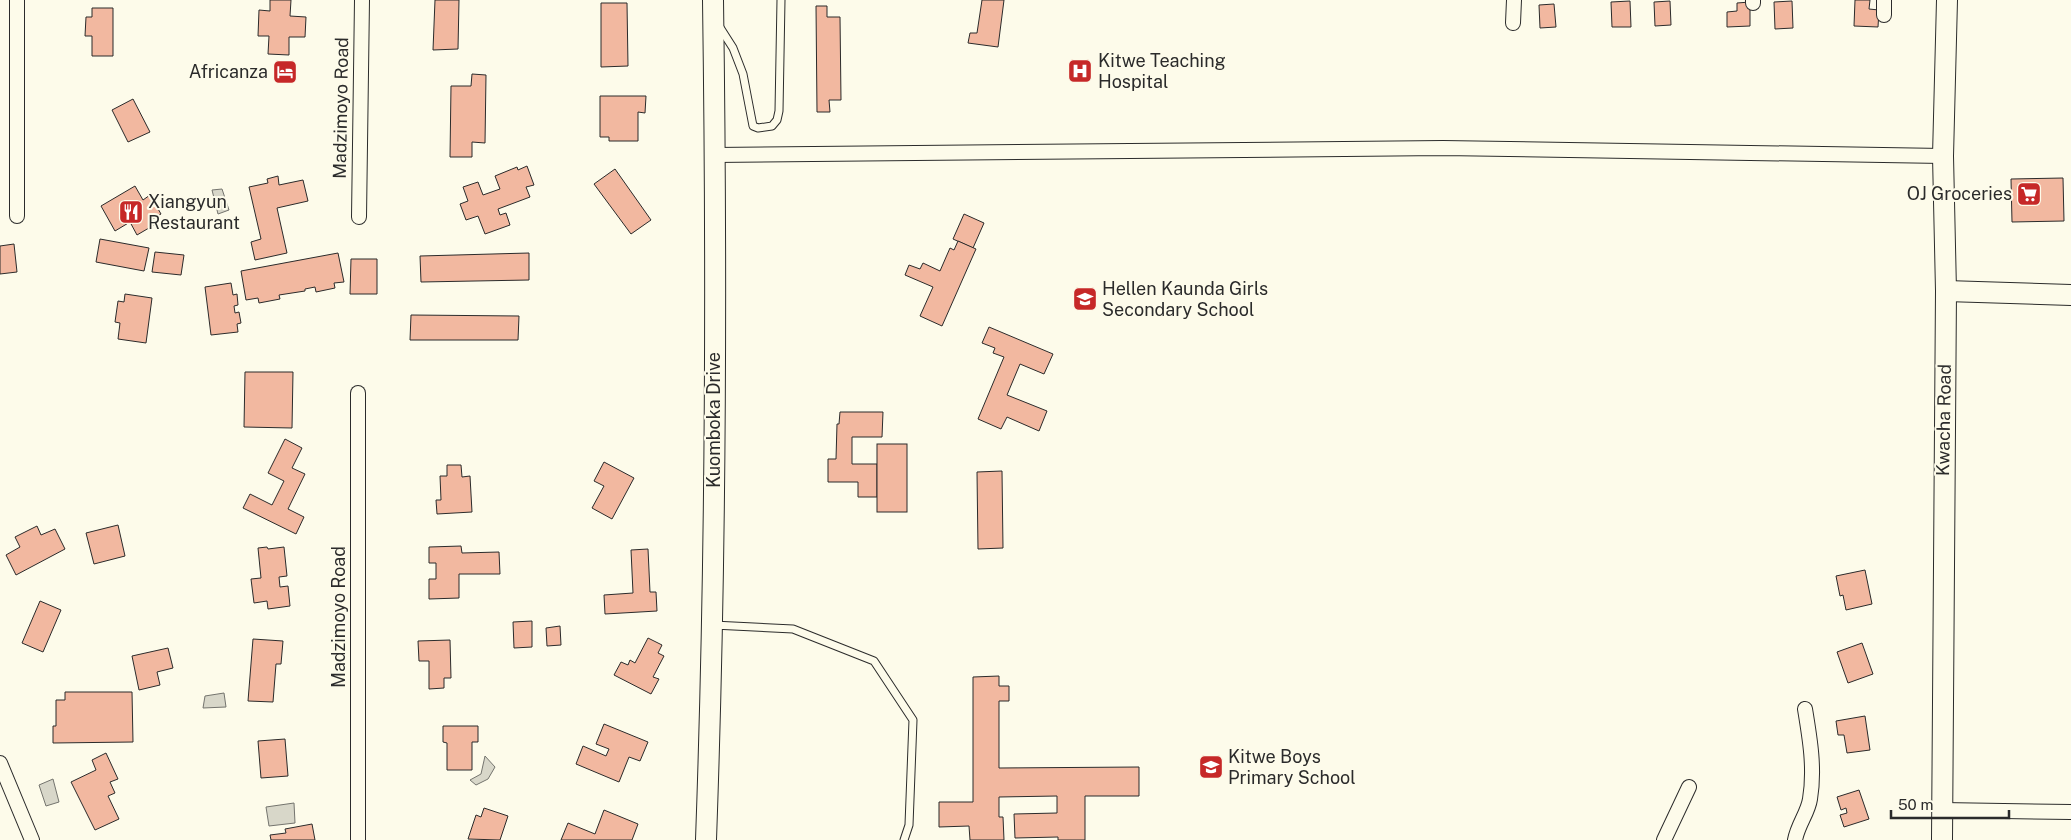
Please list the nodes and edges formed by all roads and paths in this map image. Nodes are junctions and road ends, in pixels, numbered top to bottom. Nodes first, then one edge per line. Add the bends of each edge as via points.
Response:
1 (17, 0) edge
2 (362, 0) edge
3 (781, 0) edge
4 (1514, 0) edge
5 (1884, 0) edge
6 (1947, 0) edge
7 (713, 8) edge
8 (1884, 15) dead end
9 (1513, 23) dead end
10 (715, 155) junction
11 (1943, 156) junction
12 (17, 216) dead end
13 (359, 217) dead end
14 (1946, 291) junction
15 (2071, 295) edge
16 (358, 393) dead end
17 (713, 625) junction
18 (1804, 709) dead end
19 (0, 763) edge
20 (1689, 787) dead end
21 (1942, 810) junction
22 (2071, 812) edge
23 (32, 840) edge
24 (358, 840) edge
25 (706, 840) edge
26 (904, 840) edge
27 (1664, 840) edge
28 (1795, 840) edge
29 (1942, 840) edge

1 - 12 street
2 - 13 street, Madzimoyo Road
3 - 7 lane via 780,111 772,126 758,128 753,126 743,74
4 - 9 street
5 - 8 street
6 - 11 main road, Kwacha Road
7 - 10 main road, Kuomboka Drive
10 - 11 street via 1443,148
10 - 17 main road, Kuomboka Drive
11 - 14 main road, Kwacha Road
14 - 15 main road
14 - 21 main road, Kwacha Road
16 - 24 street, Madzimoyo Road
17 - 25 main road, Kuomboka Drive
17 - 26 lane via 793,629 874,661 913,720 909,825
18 - 28 street via 1812,771 1810,802 1797,827
19 - 23 street
20 - 27 street
21 - 22 street
21 - 29 main road, Kwacha Road

